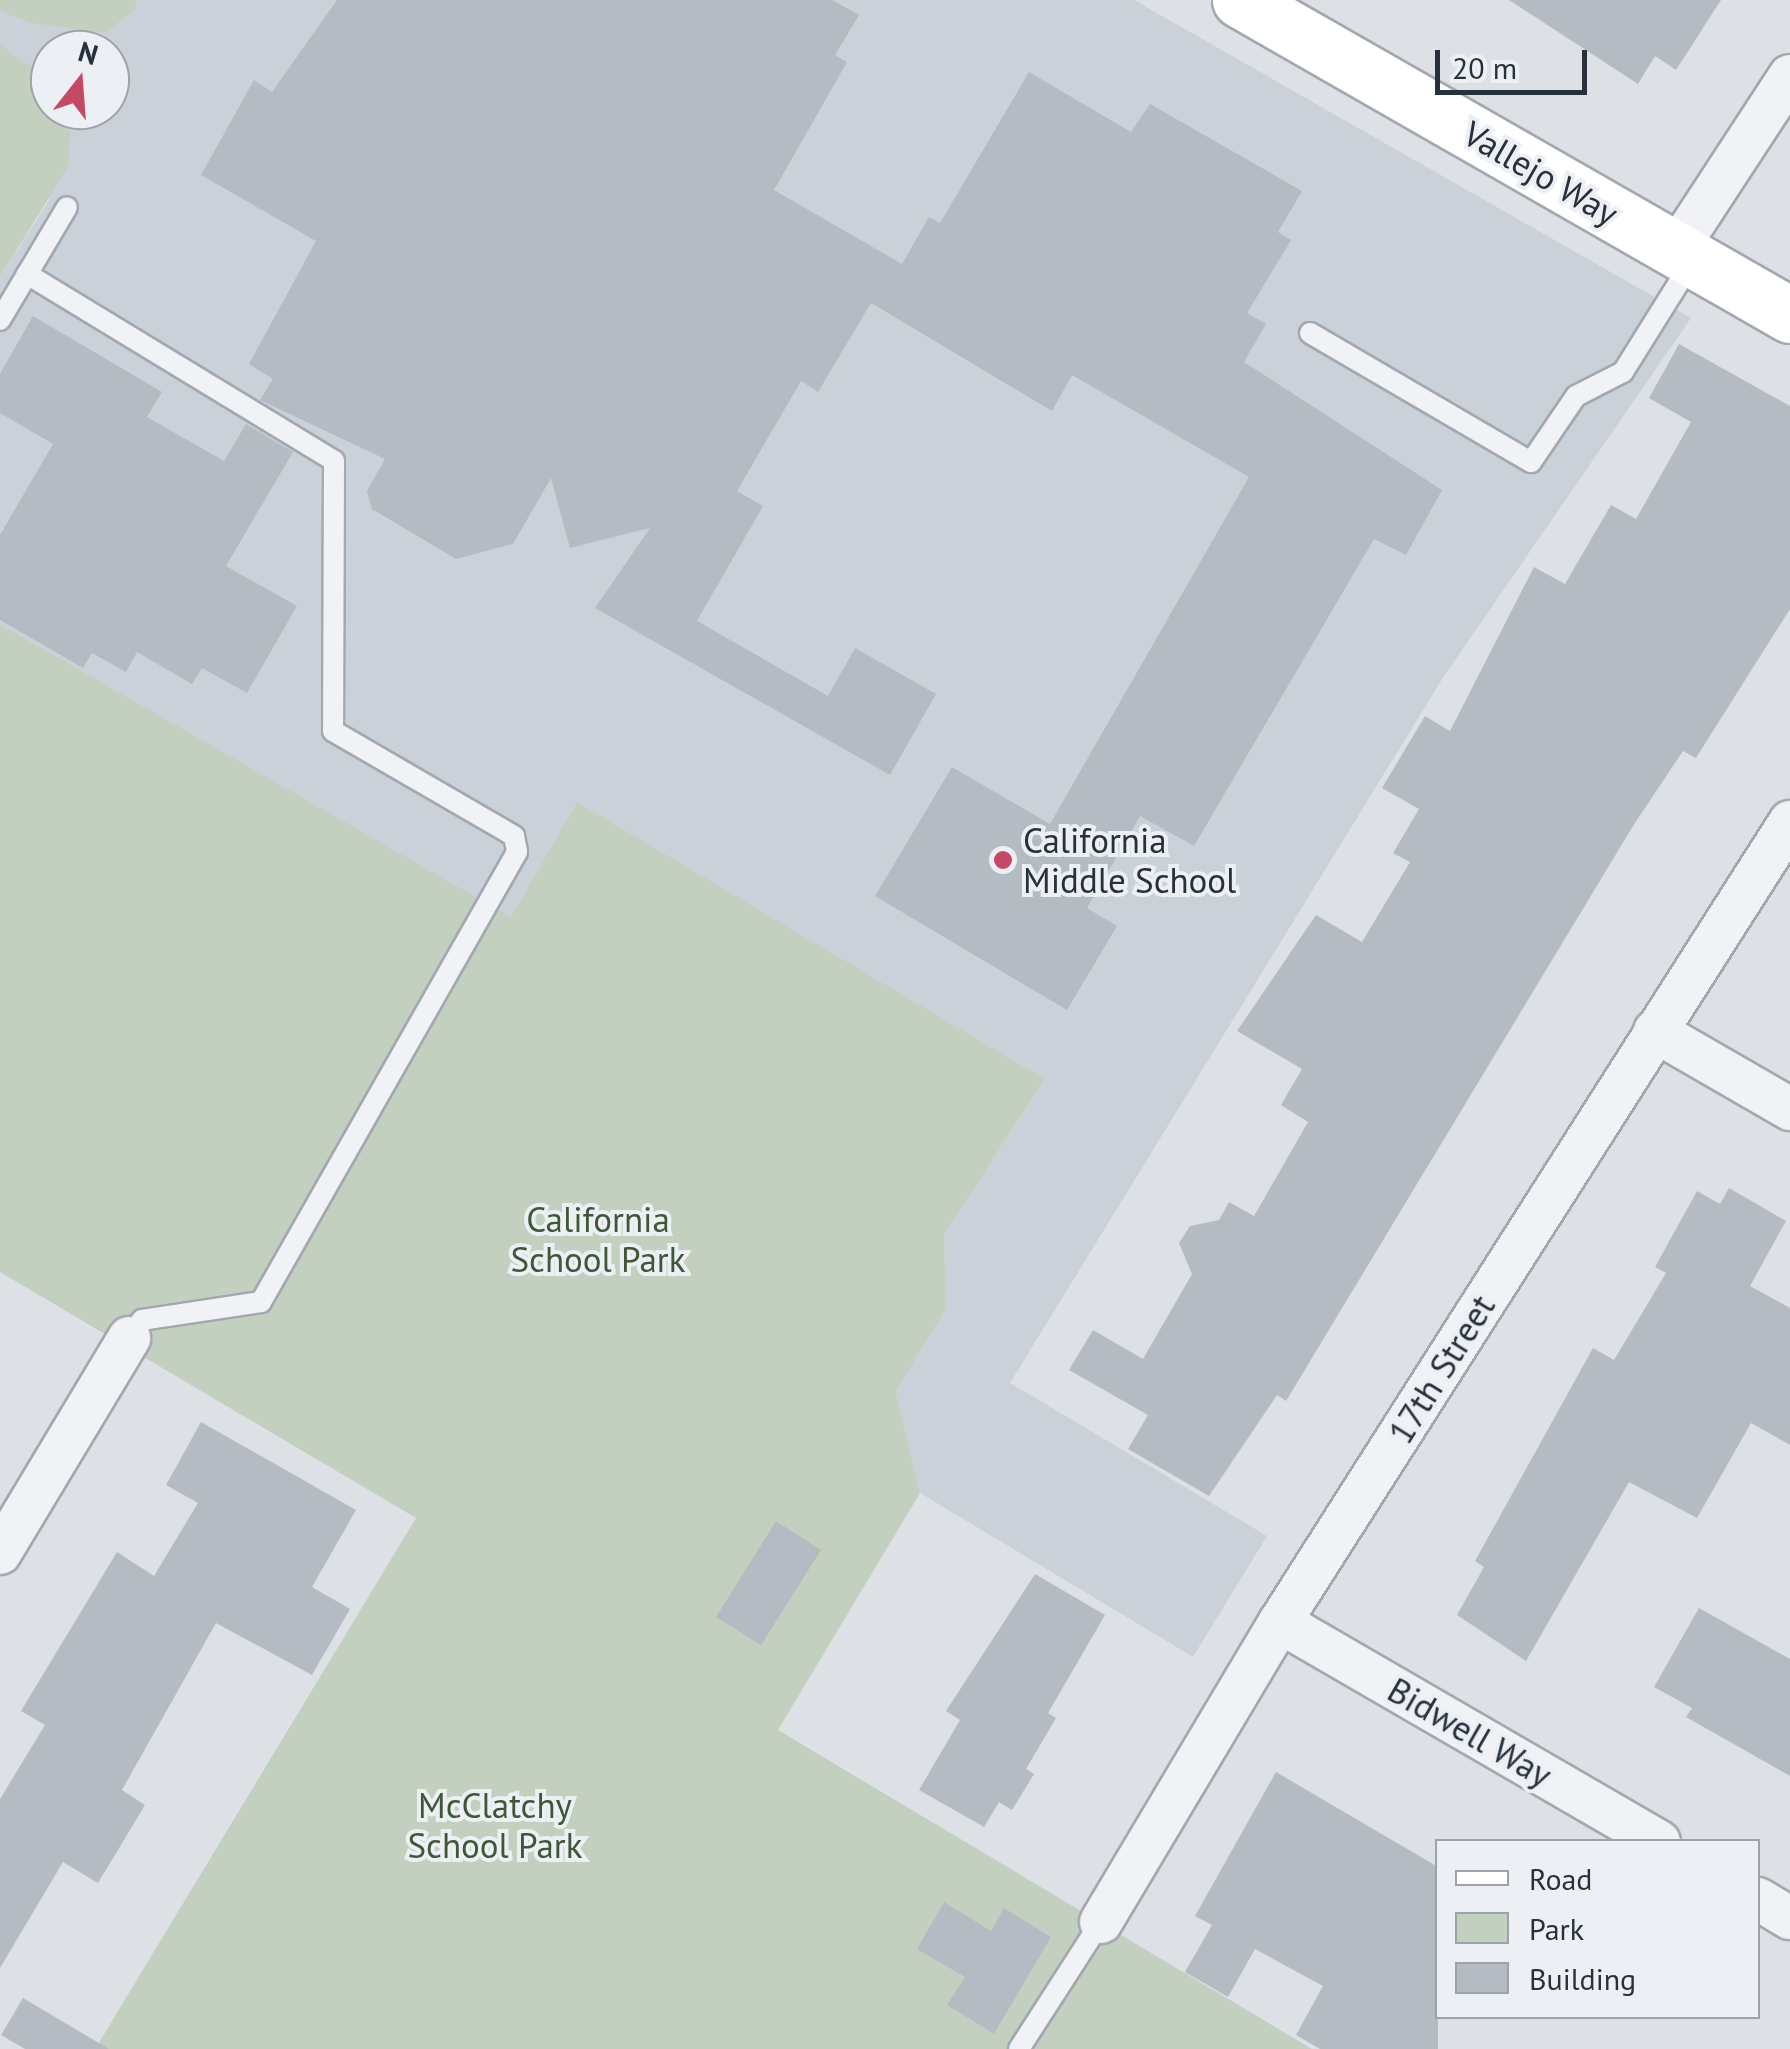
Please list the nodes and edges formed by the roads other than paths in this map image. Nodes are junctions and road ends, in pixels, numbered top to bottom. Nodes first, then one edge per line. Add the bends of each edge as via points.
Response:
1 (1240, 0) edge
2 (1790, 76) edge
3 (67, 208) dead end
4 (1684, 255) junction
5 (27, 274) junction
6 (1790, 315) edge
7 (0, 320) edge
8 (1310, 334) dead end
9 (1790, 822) edge
10 (1655, 1031) junction
11 (1790, 1109) edge
12 (129, 1338) joint
13 (0, 1553) edge
14 (1280, 1622) junction
15 (1654, 1839) edge
16 (1760, 1900) edge
17 (1790, 1918) edge
18 (1101, 1922) joint
19 (1020, 2049) edge

1 - 4 street, Vallejo Way
2 - 4 street
3 - 5 lane
4 - 6 street, Vallejo Way
4 - 8 lane via 1622,372 1576,396 1531,462
5 - 7 lane
5 - 12 lane via 334,460 333,731 514,836 517,852 260,1302 142,1320
9 - 10 street, 17th Street
10 - 11 street
10 - 14 street, 17th Street
12 - 13 street
14 - 15 street, Bidwell Way
14 - 18 street, 17th Street
16 - 17 street
18 - 19 lane

